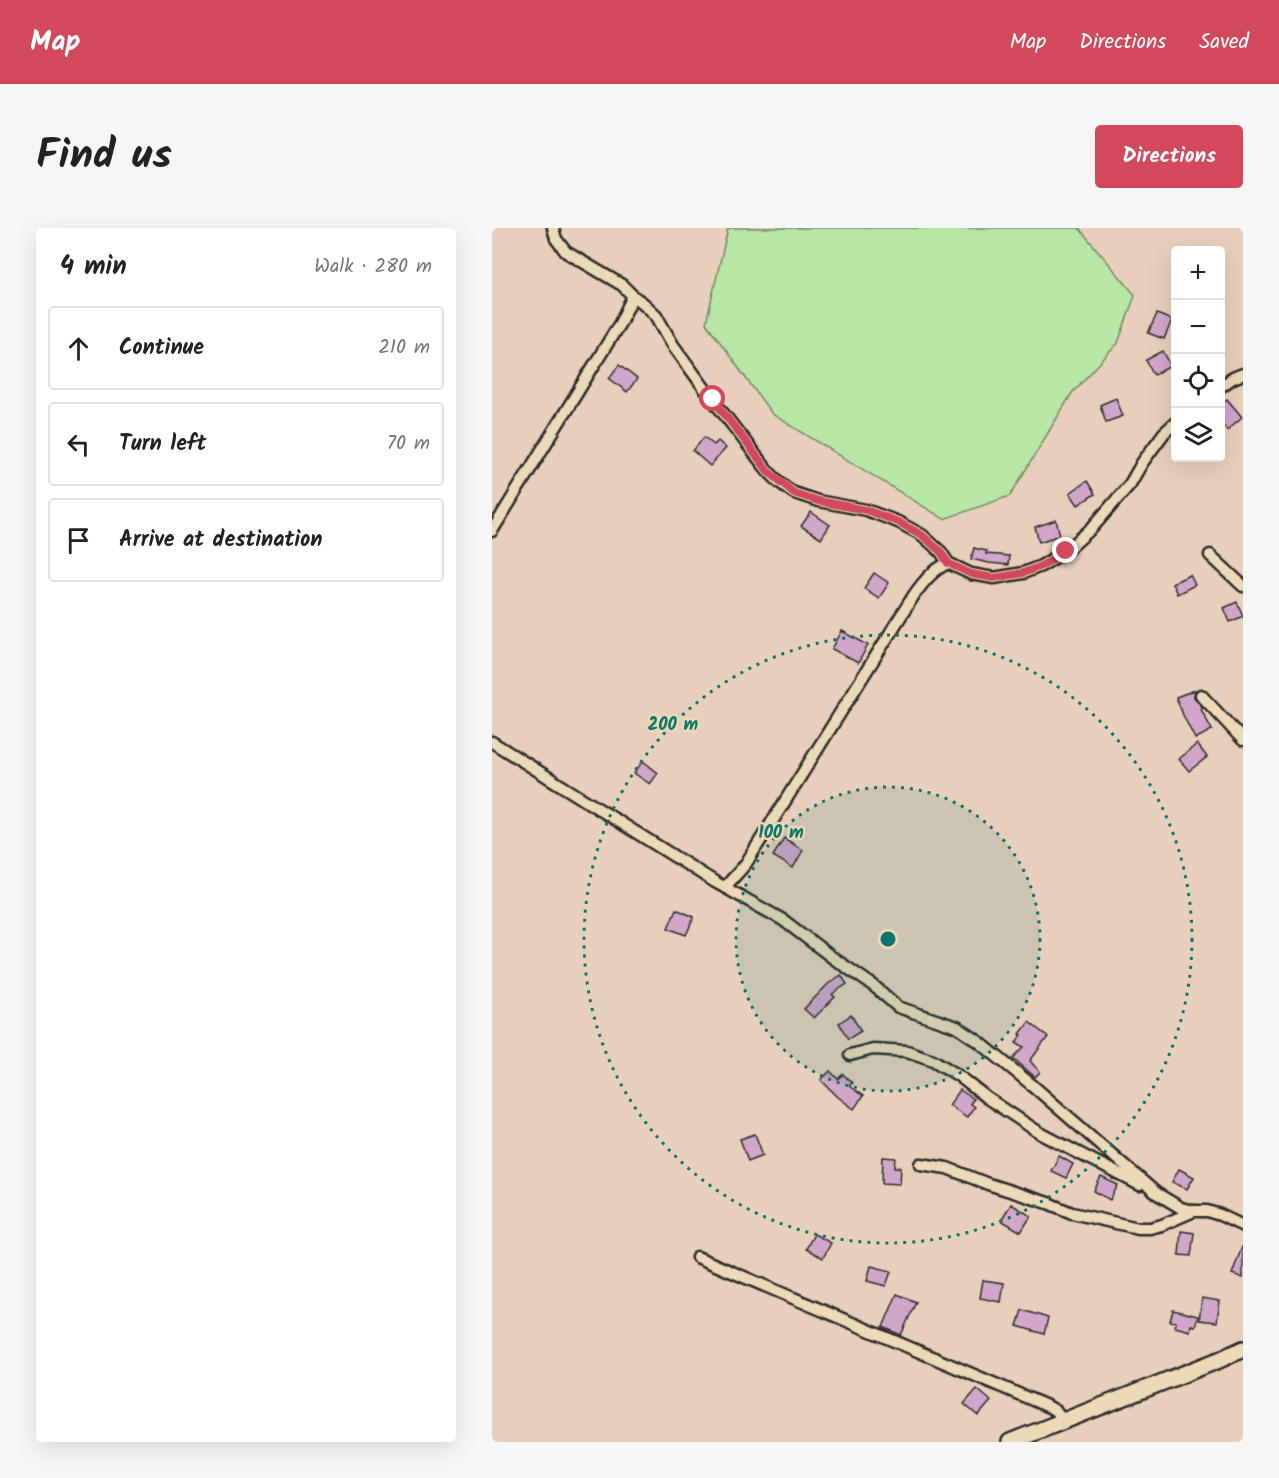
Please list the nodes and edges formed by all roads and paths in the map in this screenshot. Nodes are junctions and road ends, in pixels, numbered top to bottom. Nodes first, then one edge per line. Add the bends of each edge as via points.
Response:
1 (553, 228) edge
2 (633, 296) junction
3 (1243, 374) edge
4 (1225, 384) edge
5 (1171, 427) edge
6 (492, 531) edge
7 (1210, 555) dead end
8 (948, 563) junction
9 (1243, 586) edge
10 (1201, 695) dead end
11 (1243, 740) edge
12 (492, 742) edge
13 (724, 887) junction
14 (850, 1055) dead end
15 (921, 1164) dead end
16 (1156, 1193) junction
17 (1194, 1211) junction
18 (1243, 1226) edge
19 (697, 1257) dead end
20 (1243, 1348) edge
21 (1063, 1421) junction
22 (1010, 1442) edge

1 - 2 street via 566,252 622,285
2 - 6 street via 621,323
2 - 8 street via 656,315 673,345 779,482 794,493 898,522 922,535
3 - 4 street
5 - 8 street via 1130,484 1066,551 1023,573 994,578 971,574
7 - 9 street
8 - 13 street via 926,578 914,595 745,865
10 - 11 street
12 - 13 street
13 - 16 street via 783,920 898,1007 957,1027 978,1041
14 - 16 street via 873,1049 907,1051 933,1060 1040,1133
15 - 17 street via 947,1168 1072,1213 1138,1228 1162,1225
16 - 17 street
17 - 18 street via 1220,1215
19 - 21 street via 1049,1407
20 - 21 main road
21 - 22 main road

